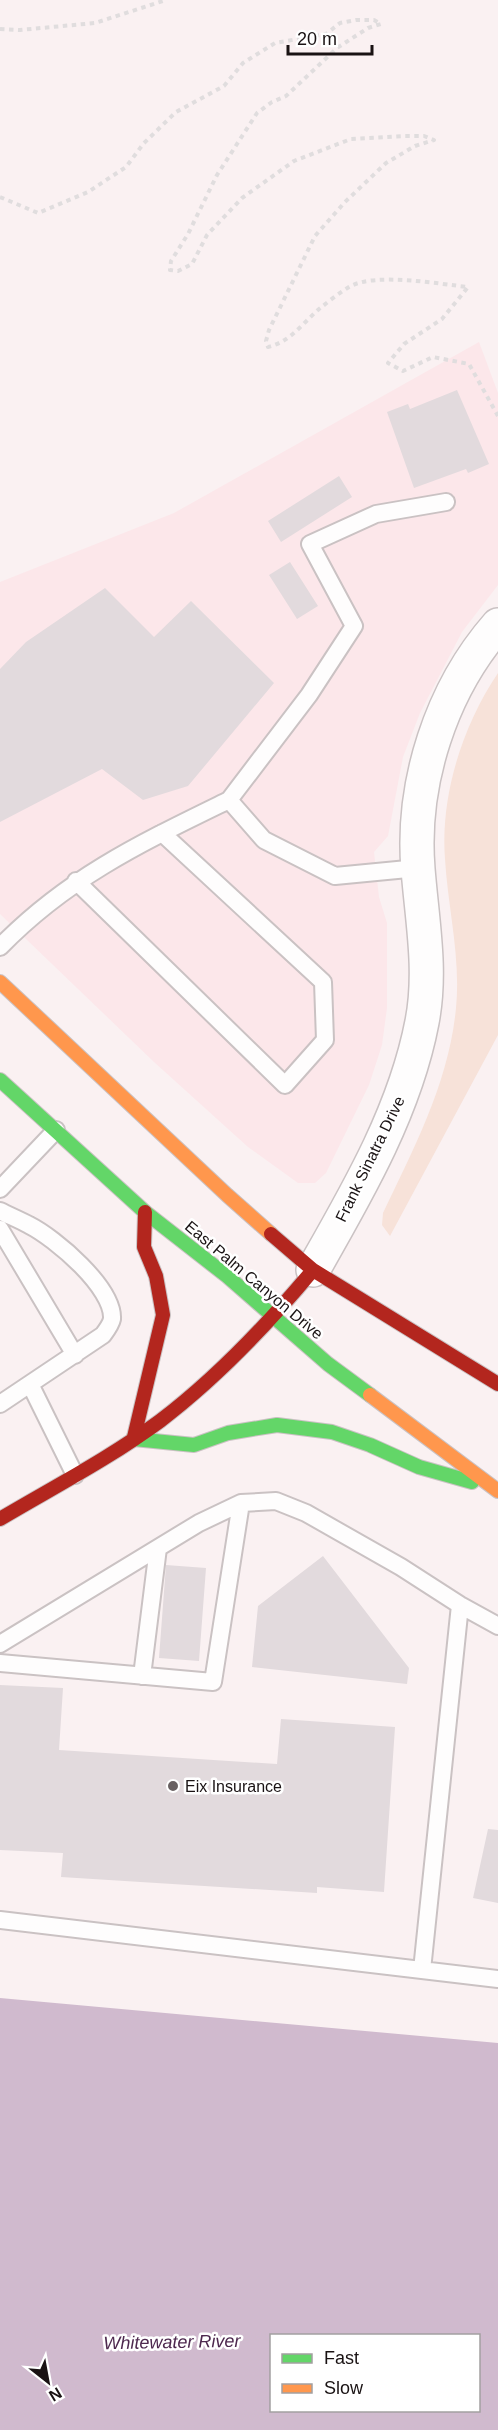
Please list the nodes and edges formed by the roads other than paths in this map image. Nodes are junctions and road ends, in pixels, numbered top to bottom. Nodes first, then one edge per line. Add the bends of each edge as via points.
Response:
1 (446, 502) dead end
2 (498, 625) edge
3 (229, 800) junction
4 (162, 833) junction
5 (418, 868) junction
6 (76, 881) junction
7 (0, 947) edge
8 (0, 982) edge
9 (0, 1080) edge
10 (56, 1130) junction
11 (0, 1189) edge
12 (0, 1211) edge
13 (145, 1212) junction
14 (0, 1229) edge
15 (313, 1270) junction
16 (274, 1318) junction
17 (75, 1354) junction
18 (30, 1384) junction
19 (498, 1384) edge
20 (0, 1404) edge
21 (134, 1439) junction
22 (75, 1475) junction
23 (494, 1489) edge
24 (241, 1503) junction
25 (0, 1519) edge
26 (158, 1548) junction
27 (460, 1605) junction
28 (498, 1626) edge
29 (0, 1644) edge
30 (0, 1663) edge
31 (142, 1676) junction
32 (0, 1920) edge
33 (422, 1970) junction
34 (498, 1979) edge

1 - 3 lane via 376,514 310,544 354,626 309,695
2 - 5 street, Frank Sinatra Drive via 465,672 430,749 416,832
3 - 4 lane
3 - 5 lane via 264,840 335,876
4 - 6 lane
4 - 6 lane via 323,982 325,1040 285,1085
5 - 15 street, Frank Sinatra Drive via 426,979 414,1056 377,1151
6 - 7 lane
8 - 15 main road via 227,1195
9 - 10 main road, East Palm Canyon Drive
10 - 11 lane
10 - 13 main road, East Palm Canyon Drive
12 - 17 lane via 32,1226 70,1256 99,1284 109,1301 112,1321 103,1335
13 - 16 main road, East Palm Canyon Drive
13 - 21 main road via 144,1247 156,1276 163,1316
14 - 17 lane
15 - 16 main road, Frank Sinatra Drive
15 - 19 main road
16 - 21 main road, Frank Sinatra Drive via 195,1393
16 - 23 main road, East Palm Canyon Drive via 328,1364
17 - 18 lane
18 - 20 lane
18 - 22 lane
21 - 22 main road, Frank Sinatra Drive
21 - 23 main road via 194,1445 228,1433 277,1425 332,1432 419,1467
22 - 25 main road, Frank Sinatra Drive
24 - 26 lane
24 - 27 lane via 276,1501 306,1512
24 - 31 lane via 213,1683
26 - 29 lane
26 - 31 lane
27 - 28 lane
27 - 33 lane
30 - 31 lane
32 - 33 lane
33 - 34 lane

